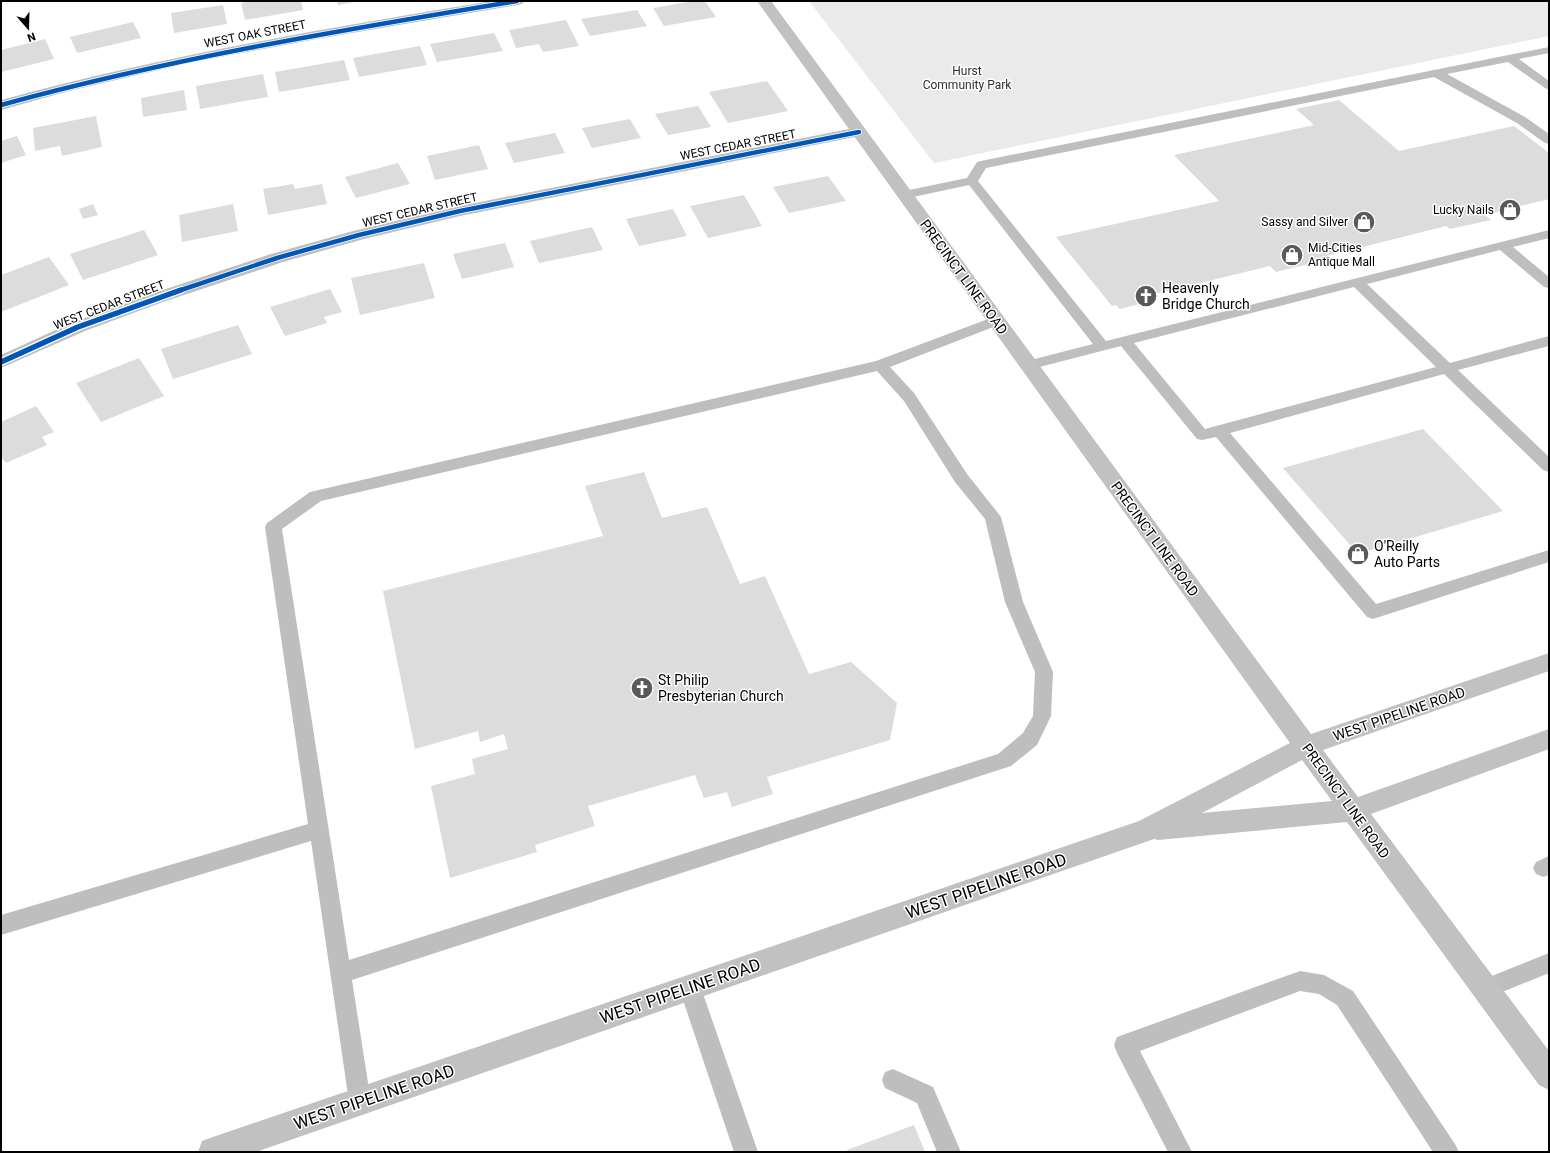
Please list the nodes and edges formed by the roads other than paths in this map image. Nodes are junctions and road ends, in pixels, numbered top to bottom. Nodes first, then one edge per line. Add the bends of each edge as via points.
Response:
1 (517, 1) edge
2 (764, 1) edge
3 (1549, 50) edge
4 (1510, 58) junction
5 (1436, 73) junction
6 (1549, 86) edge
7 (1, 105) edge
8 (859, 132) junction
9 (1549, 140) edge
10 (972, 182) junction
11 (904, 195) junction
12 (1549, 234) edge
13 (1503, 246) junction
14 (1357, 282) junction
15 (1549, 284) edge
16 (996, 321) junction
17 (1124, 340) junction
18 (1549, 341) edge
19 (1103, 346) junction
20 (1, 362) edge
21 (1028, 364) junction
22 (880, 365) junction
23 (1447, 368) junction
24 (1219, 430) junction
25 (1549, 466) edge
26 (1549, 556) edge
27 (1549, 662) edge
28 (1549, 739) edge
29 (1306, 746) junction
30 (1353, 810) junction
31 (319, 830) junction
32 (1147, 830) junction
33 (1, 925) edge
34 (1549, 963) edge
35 (340, 974) junction
36 (690, 988) junction
37 (1485, 989) junction
38 (1549, 1075) edge
39 (893, 1080) dead end
40 (360, 1102) junction
41 (213, 1152) edge
42 (746, 1152) edge
43 (949, 1152) edge
44 (1180, 1152) edge
45 (1447, 1152) edge

1 - 7 street, WEST OAK STREET via 223,51 139,69
2 - 8 main road, PRECINCT LINE ROAD
3 - 4 lane
4 - 5 lane
4 - 6 lane
5 - 9 lane via 1521,120
5 - 10 lane via 981,166
8 - 11 main road, PRECINCT LINE ROAD
8 - 20 street, WEST CEDAR STREET via 460,211 359,235 277,258 157,298 78,327
10 - 11 lane
10 - 19 lane
11 - 16 main road, PRECINCT LINE ROAD
12 - 13 lane
13 - 14 lane
13 - 15 lane
14 - 17 lane
14 - 23 lane
16 - 21 main road, PRECINCT LINE ROAD
16 - 22 lane
17 - 19 lane
17 - 24 lane via 1202,434
18 - 23 lane
19 - 21 lane
21 - 29 main road, PRECINCT LINE ROAD
22 - 31 lane via 316,496 273,527
22 - 35 lane via 909,397 961,478 993,517 1014,602 1044,672 1042,716 1030,739 1004,760
23 - 24 lane
23 - 25 lane
24 - 26 lane via 1373,612
27 - 29 main road, WEST PIPELINE ROAD
28 - 30 main road, WEST PIPELINE ROAD
29 - 30 main road, PRECINCT LINE ROAD
29 - 32 main road, WEST PIPELINE ROAD
30 - 32 main road, WEST PIPELINE ROAD
30 - 37 main road, PRECINCT LINE ROAD
31 - 33 lane
31 - 35 lane
32 - 36 main road, WEST PIPELINE ROAD
34 - 37 lane
35 - 40 lane
36 - 40 main road, WEST PIPELINE ROAD
36 - 42 lane
37 - 38 main road, PRECINCT LINE ROAD
39 - 43 lane via 925,1094
40 - 41 main road, WEST PIPELINE ROAD
44 - 45 lane via 1125,1045 1300,982 1314,982 1327,986 1345,998

